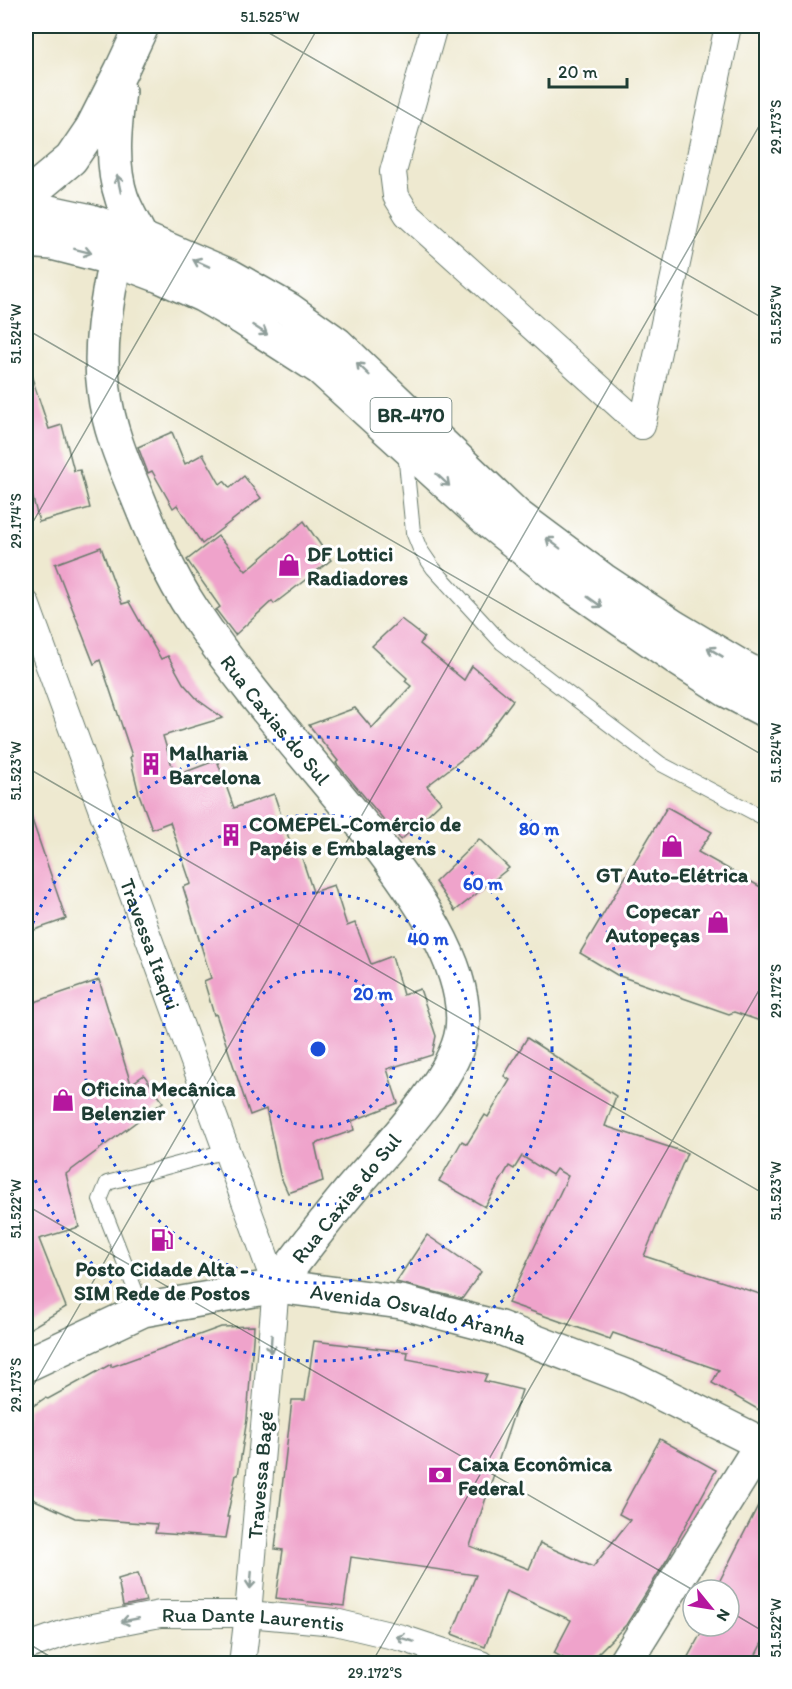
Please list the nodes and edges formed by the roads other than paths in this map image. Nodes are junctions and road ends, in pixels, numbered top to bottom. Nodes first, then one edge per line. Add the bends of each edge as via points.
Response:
1 (142, 26) edge
2 (434, 26) edge
3 (728, 26) edge
4 (121, 71) junction
5 (26, 192) edge
6 (26, 207) edge
7 (141, 238) junction
8 (26, 241) edge
9 (114, 259) junction
10 (404, 444) junction
11 (26, 603) edge
12 (766, 680) edge
13 (766, 711) edge
14 (766, 819) edge
15 (226, 1151) junction
16 (276, 1286) junction
17 (143, 1310) junction
18 (26, 1365) edge
19 (764, 1445) edge
20 (248, 1614) junction
21 (26, 1647) edge
22 (242, 1664) edge
23 (481, 1664) edge
24 (624, 1664) edge

1 - 4 main road
2 - 3 street via 393,172 396,196 407,214 642,426
4 - 5 main road via 71,159
7 -> 4 main road via 122,200 113,145
6 - 7 main road, BR-470 via 92,221
12 -> 7 main road, BR-470 via 603,580 516,515 337,344 288,309 230,276
8 -> 9 main road, BR-470 via 52,243
9 -> 10 main road, BR-470 via 202,296 321,369
9 - 16 main road, Rua Caxias do Sul via 103,336 104,390 121,458 167,563 192,610 239,673 401,874 437,932 460,996 462,1030 452,1062
10 -> 13 main road, BR-470 via 487,520 555,574 678,659
10 - 14 lane via 413,532 420,549 502,643 661,764
11 - 15 street, Travessa Itaqui
15 - 16 street, Travessa Itaqui
15 - 17 lane via 107,1183 100,1200
16 - 17 main road, Avenida Osvaldo Aranha
16 - 19 main road, Avenida Osvaldo Aranha via 401,1302 500,1328 630,1378
16 -> 20 street, Travessa Bagé
17 - 18 main road, Avenida Osvaldo Aranha
19 - 24 main road
20 -> 21 street, Rua Dante Laurentis via 160,1614 68,1632
20 - 22 street, Travessa Bagé
23 -> 20 street, Rua Dante Laurentis via 402,1638 335,1622

